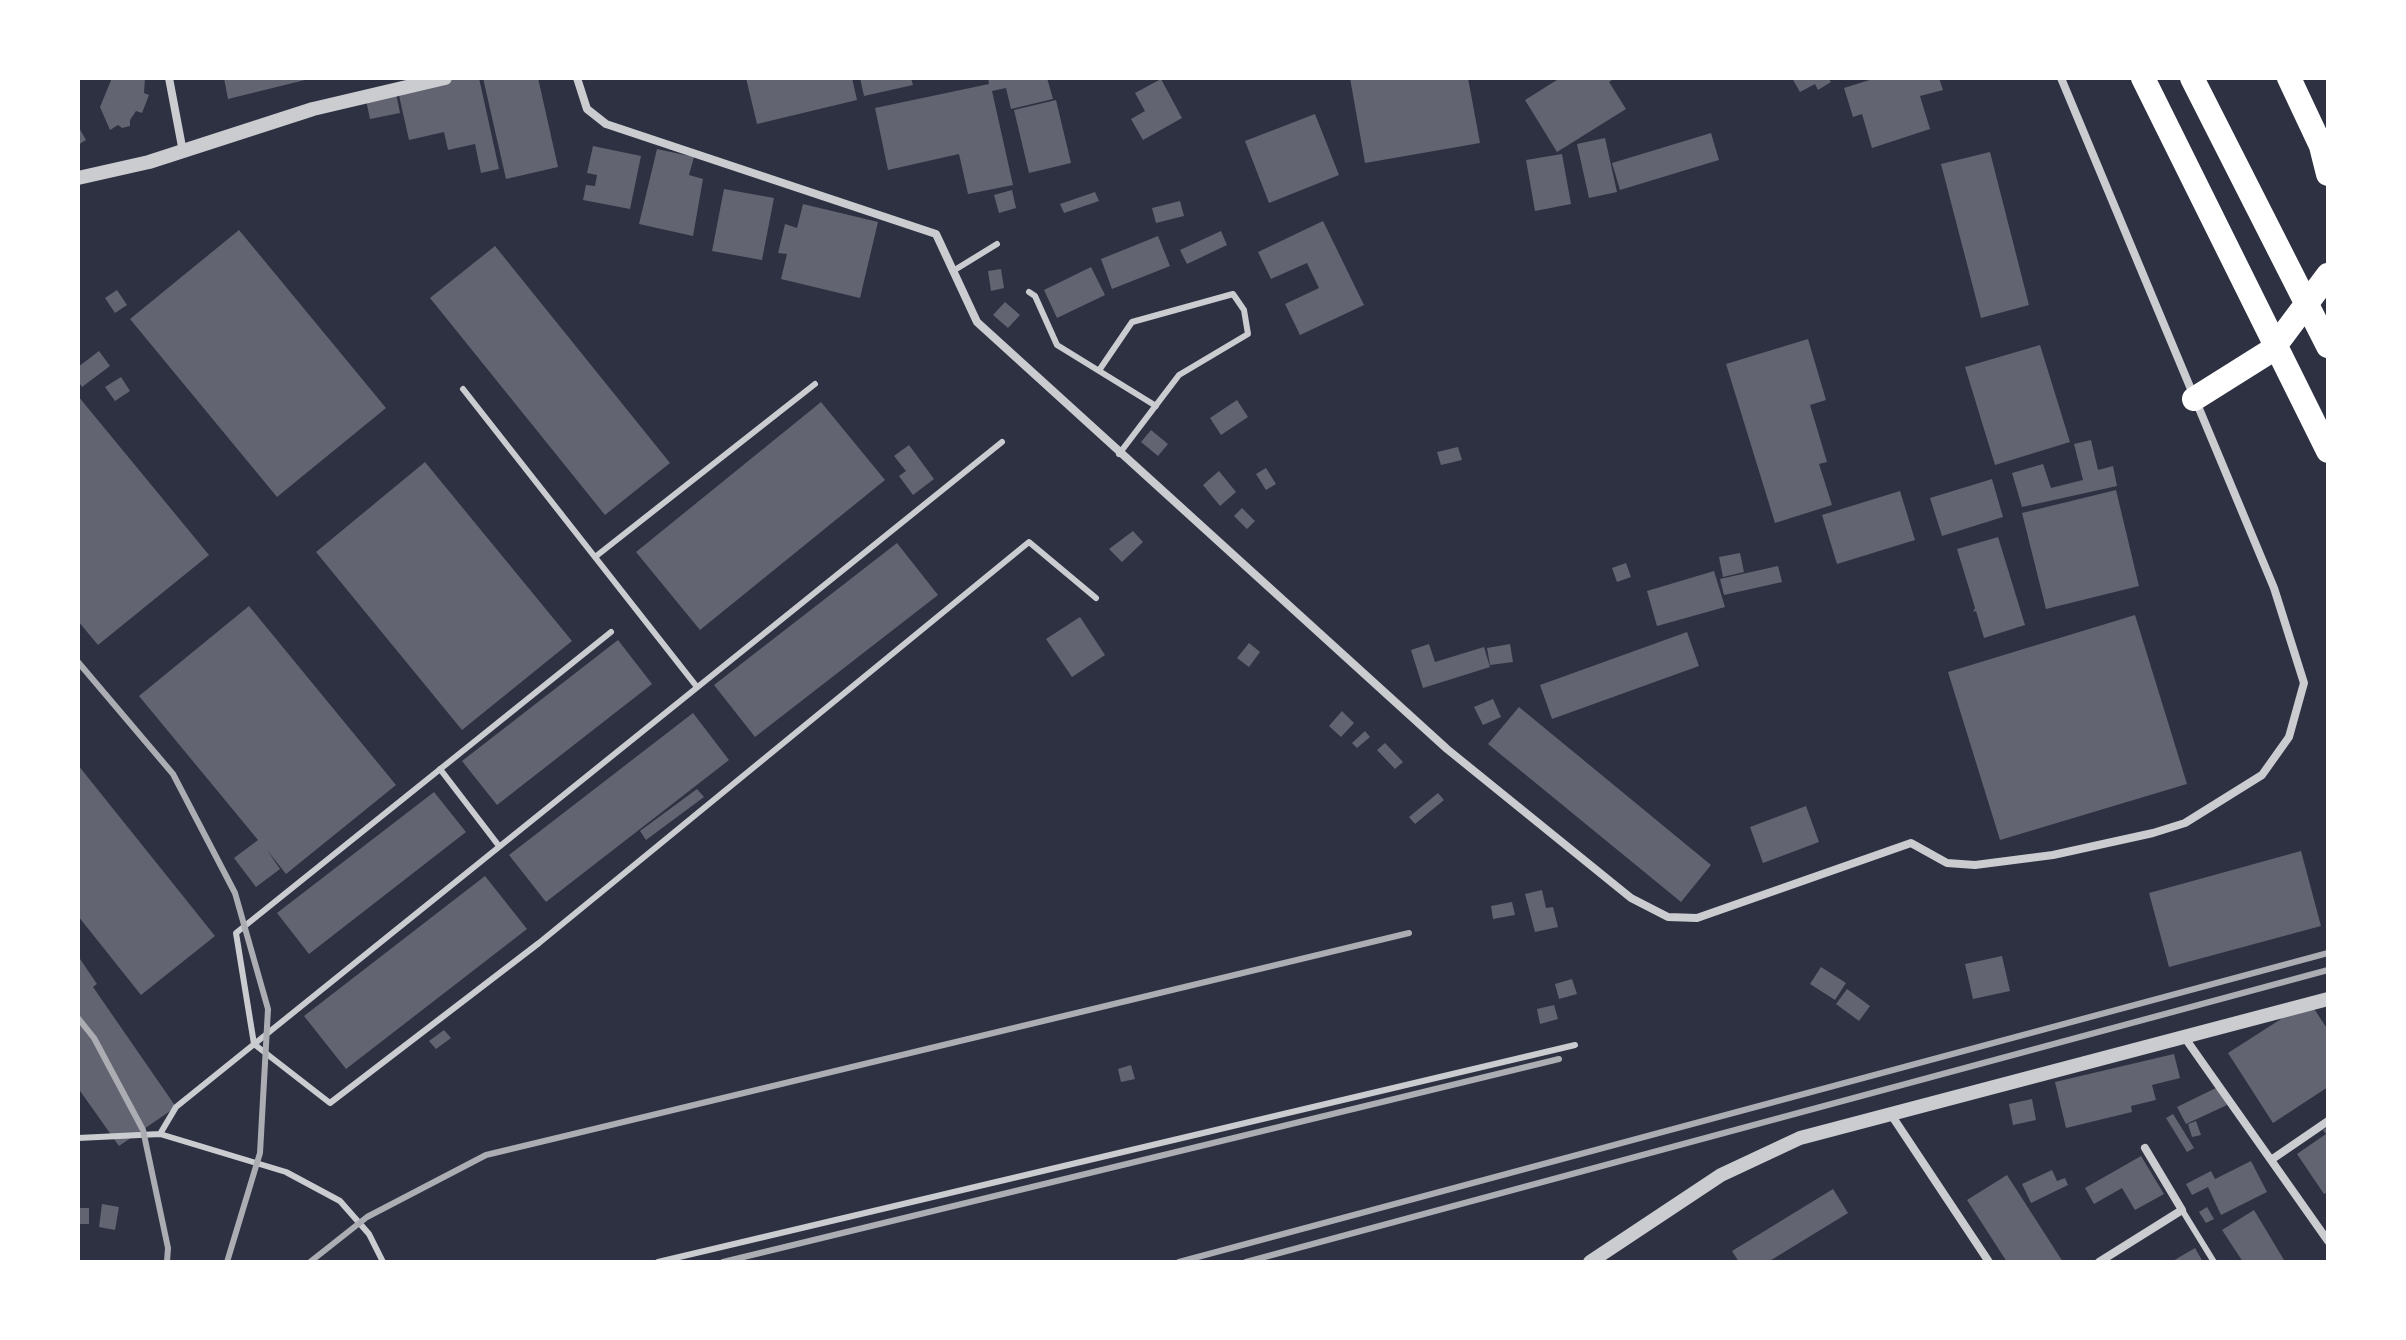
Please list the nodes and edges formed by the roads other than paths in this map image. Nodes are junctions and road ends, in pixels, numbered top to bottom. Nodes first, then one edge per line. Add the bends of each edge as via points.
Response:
1 (169, 78) edge
2 (445, 78) edge
3 (577, 78) edge
4 (2061, 78) edge
5 (2143, 78) edge
6 (2192, 78) edge
7 (2289, 78) edge
8 (183, 152) junction
9 (2328, 174) edge
10 (78, 178) edge
11 (997, 244) dead end
12 (953, 271) junction
13 (2328, 275) edge
14 (1029, 292) dead end
15 (2328, 346) edge
16 (1100, 369) junction
17 (815, 384) dead end
18 (463, 389) dead end
19 (2194, 399) junction
20 (1156, 406) junction
21 (1002, 442) dead end
22 (2328, 451) edge
23 (1119, 454) junction
24 (595, 557) junction
25 (1096, 598) dead end
26 (611, 632) dead end
27 (697, 687) junction
28 (440, 769) junction
29 (499, 846) junction
30 (2328, 999) edge
31 (2185, 1038) junction
32 (254, 1044) junction
33 (1575, 1045) dead end
34 (1892, 1116) junction
35 (2328, 1121) edge
36 (160, 1134) junction
37 (78, 1138) edge
38 (2145, 1148) dead end
39 (2271, 1160) junction
40 (2182, 1210) junction
41 (2328, 1241) edge
42 (1593, 1261) edge
43 (383, 1262) edge
44 (658, 1262) edge
45 (1989, 1262) edge
46 (2099, 1262) edge
47 (2214, 1262) edge

1 - 8 street
2 - 8 street via 313,109
3 - 12 street via 587,109 606,124 936,234
4 - 19 street
5 - 22 highway
6 - 15 highway
7 - 9 highway via 2321,146
8 - 10 street
11 - 12 lane
12 - 23 street via 977,322
13 - 19 highway via 2272,350
14 - 16 lane via 1057,345
16 - 20 lane
16 - 20 lane via 1132,322 1233,294 1244,310 1248,334 1179,375
17 - 24 lane
18 - 24 lane
19 - 23 street via 2254,535 2304,683 2289,737 2262,775 2185,823 2153,833 1975,865 1947,863 1911,843 1697,918 1668,917 1631,898 1447,749
20 - 23 lane
21 - 27 lane
24 - 27 lane
25 - 32 lane via 1029,542 539,943 330,1103
26 - 28 lane
27 - 29 lane
28 - 29 lane
28 - 32 lane via 236,933
29 - 32 lane
30 - 31 street
31 - 34 street
31 - 39 street
32 - 36 lane via 176,1107
33 - 44 lane
34 - 42 street via 1800,1138 1721,1175
34 - 45 street
35 - 39 street
36 - 37 lane
36 - 43 lane via 286,1172 340,1201 369,1234
38 - 40 street
39 - 41 street
40 - 46 street
40 - 47 lane

